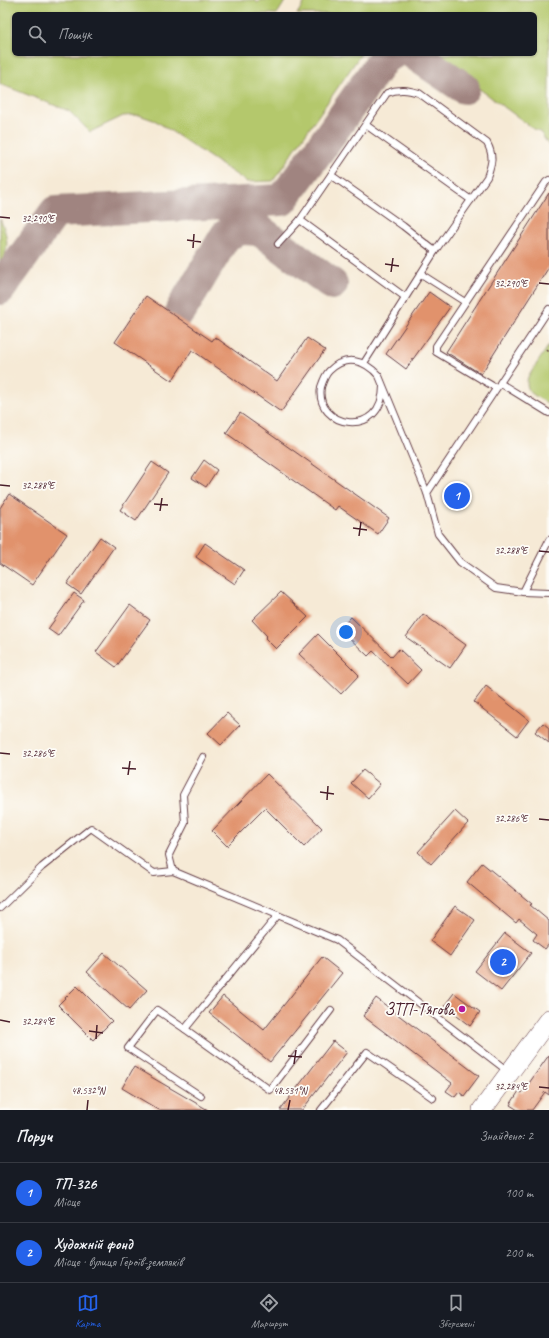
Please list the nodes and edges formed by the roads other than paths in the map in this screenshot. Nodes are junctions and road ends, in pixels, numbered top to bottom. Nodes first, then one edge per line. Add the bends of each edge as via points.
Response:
1 (366, 125) junction
2 (331, 175) junction
3 (549, 180) edge
4 (471, 200) junction
5 (300, 220) junction
6 (278, 244) dead end
7 (435, 251) junction
8 (421, 274) junction
9 (405, 297) junction
10 (465, 302) junction
11 (549, 309) edge
12 (364, 363) junction
13 (500, 383) junction
14 (383, 386) junction
15 (496, 388) junction
16 (549, 413) edge
17 (427, 493) junction
18 (549, 540) edge
19 (523, 592) junction
20 (549, 593) edge
21 (203, 757) dead end
22 (174, 871) junction
23 (0, 908) edge
24 (278, 915) junction
25 (331, 1010) dead end
26 (549, 1019) edge
27 (185, 1029) junction
28 (510, 1072) junction
29 (201, 1096) dead end
30 (433, 1098) dead end
31 (321, 1110) edge
32 (482, 1110) edge

1 - 2 lane
1 - 4 lane
1 - 4 lane via 388,93 394,90 419,93 487,142 492,163 488,177
2 - 5 lane
2 - 7 lane
3 - 10 lane
4 - 7 lane
5 - 6 lane
5 - 9 lane
7 - 8 lane
8 - 9 lane
8 - 10 lane
9 - 12 lane
10 - 15 lane via 435,349 436,352
11 - 13 lane
12 - 14 lane via 379,376
12 - 14 lane via 344,362 327,372 322,381 321,391 322,401 327,410 343,422 354,423 364,420 373,415 379,407 383,397
13 - 15 lane
13 - 16 lane
14 - 17 lane
15 - 17 lane
17 - 19 lane via 438,534 460,562 496,588
18 - 19 lane
19 - 20 lane
21 - 22 lane via 183,795 185,823 169,855
22 - 23 lane via 154,873 92,828 42,867
22 - 24 lane
24 - 27 lane
24 - 28 lane via 337,940
25 - 27 lane via 270,1090
26 - 28 main road
27 - 29 lane via 157,1010 128,1048
28 - 32 main road
30 - 31 lane via 367,1052

